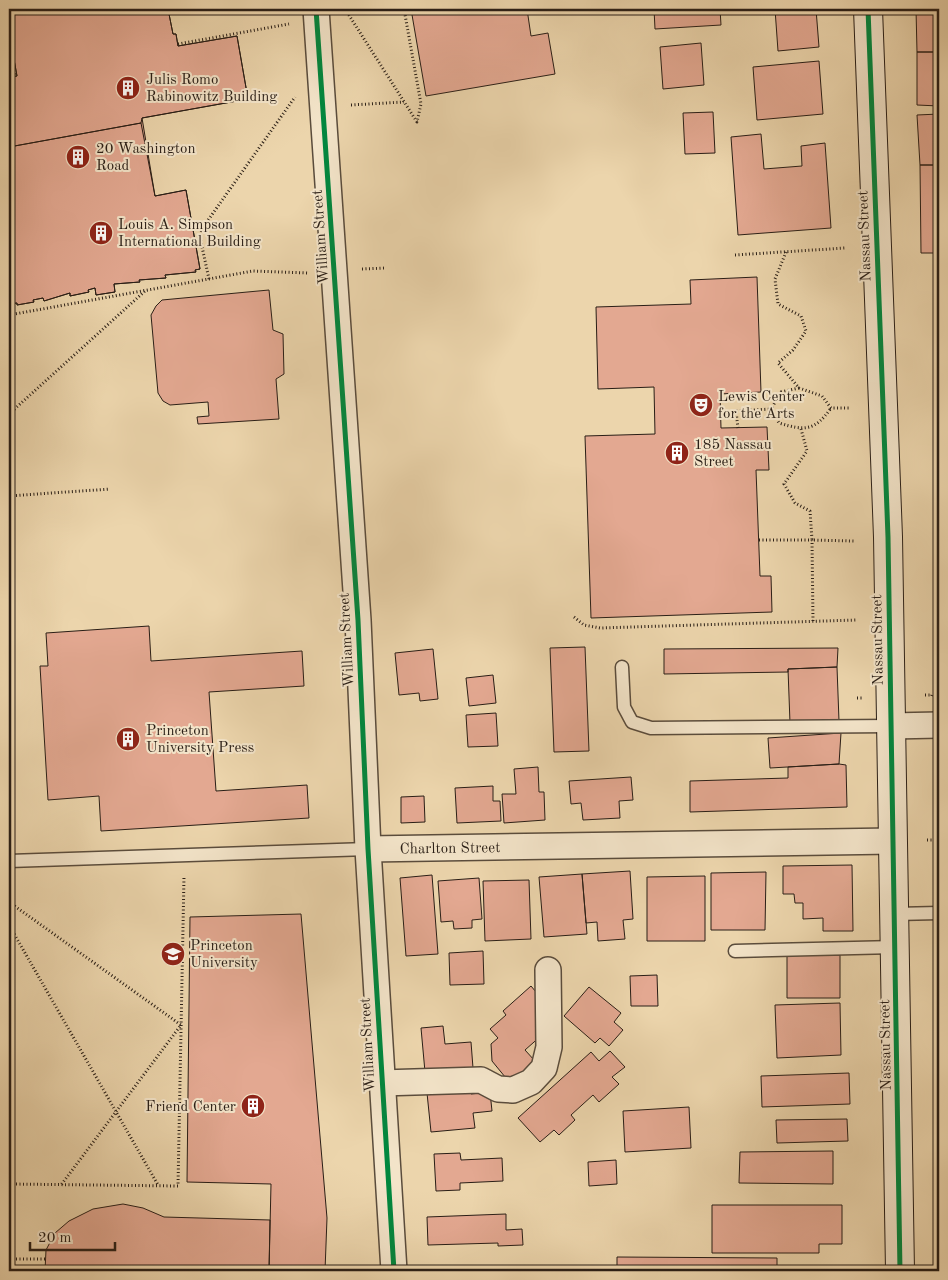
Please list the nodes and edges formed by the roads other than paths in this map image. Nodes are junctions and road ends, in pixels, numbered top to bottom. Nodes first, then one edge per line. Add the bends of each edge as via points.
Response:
1 (316, 9) edge
2 (868, 9) edge
3 (622, 667) dead end
4 (939, 725) edge
5 (891, 726) junction
6 (893, 841) junction
7 (368, 849) junction
8 (9, 861) edge
9 (939, 913) edge
10 (895, 914) junction
11 (895, 947) junction
12 (735, 951) dead end
13 (548, 970) dead end
14 (381, 1083) junction
15 (394, 1271) edge
16 (900, 1271) edge

1 - 7 street, William Street via 358,620
2 - 5 main road, Nassau Street via 888,529
3 - 5 lane via 624,707 632,722 651,728
4 - 5 street
5 - 6 main road, Nassau Street
6 - 7 street, Charlton Street
6 - 10 main road, Nassau Street
7 - 8 lane, Charlton Street
7 - 14 street, William Street
9 - 10 lane
10 - 11 main road, Nassau Street
11 - 12 lane
11 - 16 main road, Nassau Street
13 - 14 street via 549,1048 544,1068 532,1082 513,1090 498,1089 481,1080
14 - 15 street, William Street

